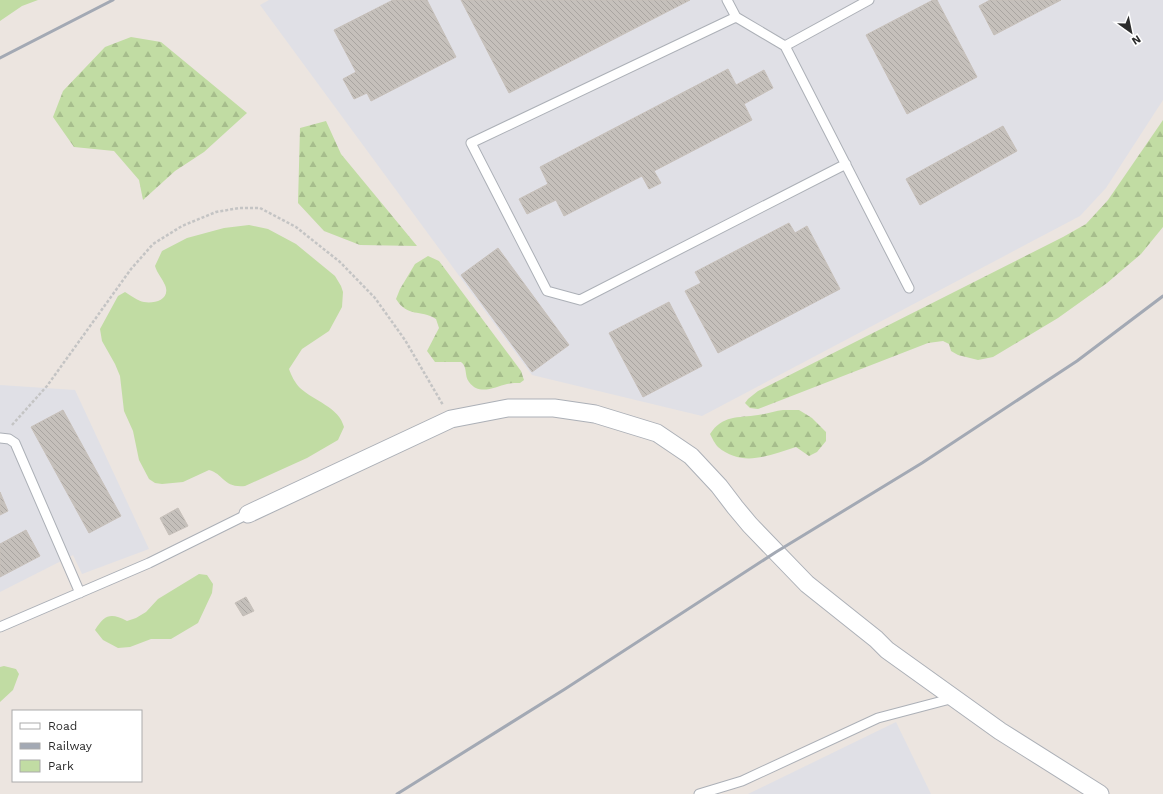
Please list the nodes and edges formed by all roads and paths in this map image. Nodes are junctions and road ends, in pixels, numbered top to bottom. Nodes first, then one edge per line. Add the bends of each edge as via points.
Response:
1 (727, 0) edge
2 (869, 0) edge
3 (736, 17) junction
4 (785, 46) junction
5 (846, 164) junction
6 (909, 288) dead end
7 (451, 419) junction
8 (3, 438) edge
9 (248, 514) joint
10 (80, 593) junction
11 (0, 627) edge
12 (954, 698) junction
13 (699, 794) edge
14 (1100, 794) edge

1 - 3 lane
2 - 4 lane
3 - 4 lane
3 - 5 lane via 471,143 547,291 580,300
4 - 5 lane
5 - 6 lane
7 - 8 path via 405,340 375,298 340,262 296,227 260,208 239,208 216,212 182,226 153,244 131,269 47,386 6,431
7 - 9 street
7 - 12 street via 508,408 554,408 595,414 657,433 691,456 750,525 807,584 887,650
8 - 10 lane via 15,443
9 - 10 lane via 149,563
10 - 11 lane
12 - 13 lane via 878,718 742,781
12 - 14 street via 1000,731

